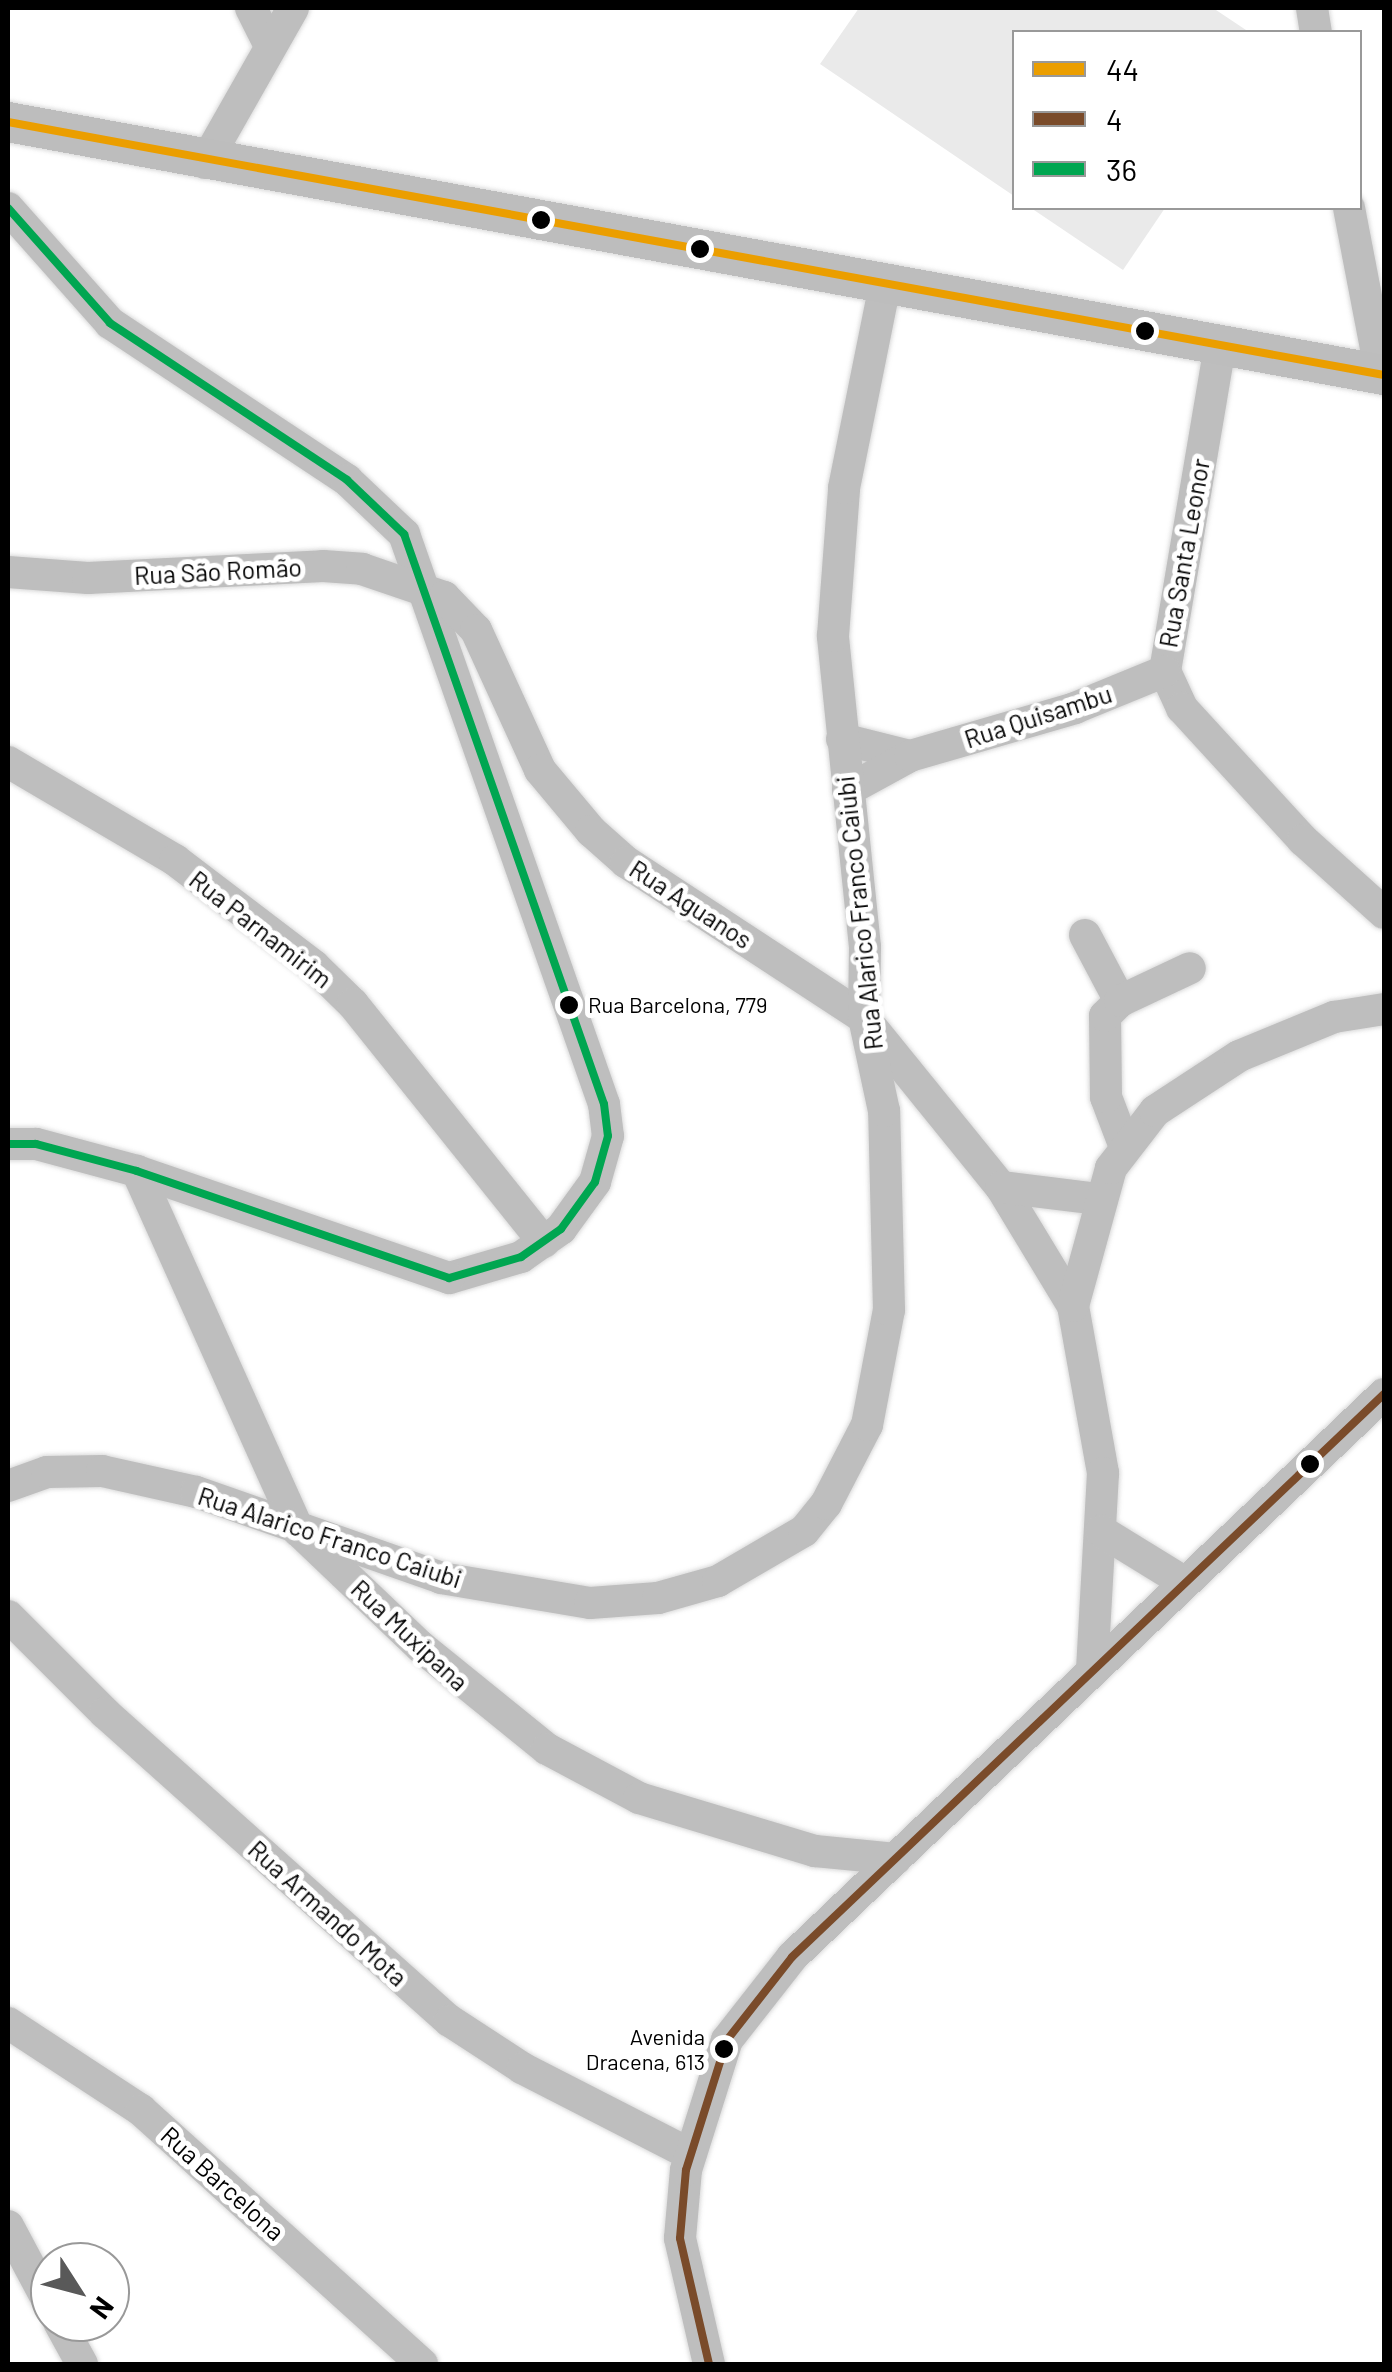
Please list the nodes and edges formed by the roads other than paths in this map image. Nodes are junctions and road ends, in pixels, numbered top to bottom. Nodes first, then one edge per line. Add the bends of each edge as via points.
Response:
1 (251, 8) edge
2 (294, 8) edge
3 (270, 46) junction
4 (8, 122) edge
5 (205, 163) junction
6 (8, 208) edge
7 (1349, 210) edge
8 (885, 284) junction
9 (1220, 346) junction
10 (1382, 374) edge
11 (8, 572) edge
12 (427, 589) junction
13 (1165, 671) junction
14 (842, 739) junction
15 (910, 756) junction
16 (8, 762) edge
17 (848, 790) junction
18 (1384, 914) edge
19 (1085, 935) dead end
20 (1190, 968) dead end
21 (1120, 1002) junction
22 (1382, 1002) edge
23 (864, 1018) junction
24 (8, 1144) edge
25 (1125, 1147) junction
26 (136, 1170) junction
27 (1001, 1186) junction
28 (1099, 1199) junction
29 (544, 1242) junction
30 (1073, 1306) junction
31 (1384, 1394) edge
32 (8, 1486) edge
33 (299, 1531) junction
34 (1101, 1531) junction
35 (1184, 1582) junction
36 (8, 1616) edge
37 (1092, 1668) junction
38 (896, 1858) junction
39 (8, 2023) edge
40 (690, 2154) junction
41 (8, 2226) edge
42 (30, 2267) edge
43 (70, 2342) edge
44 (82, 2364) edge
45 (422, 2364) edge
46 (707, 2364) edge

1 - 3 street
2 - 3 street
3 - 5 street
4 - 5 main road
5 - 8 main road
6 - 12 street via 110,323 382,510 404,534
7 - 10 street
8 - 9 main road
8 - 14 street, Rua Alarico Franco Caiubi via 838,543 833,636
9 - 10 main road
9 - 13 street, Rua Santa Leonor
11 - 12 street, Rua São Romão via 88,578 324,566 362,569
12 - 23 street, Rua Aguanos via 464,613 476,630 540,770 590,831 626,862
12 - 29 street via 604,1104 605,1159 581,1205
13 - 15 street, Rua Quisambu via 1075,708
13 - 18 street, Rua Santa Leonor via 1182,708 1303,840
14 - 15 street
14 - 17 street, Rua Alarico Franco Caiubi
15 - 17 street, Rua Quisambu
16 - 29 street, Rua Parnamirim via 175,860 314,966 353,1004
17 - 23 street, Rua Alarico Franco Caiubi via 865,947
19 - 21 street
20 - 21 street
21 - 25 street via 1100,1030 1106,1097
22 - 25 street via 1206,1074 1155,1111
23 - 27 street, Rua Aguanos
23 - 33 street, Rua Alarico Franco Caiubi via 884,1111 889,1310 867,1425 854,1458 804,1531 693,1590 590,1603 440,1578
24 - 26 street via 36,1144
25 - 28 street
26 - 29 street via 449,1278 480,1274
26 - 33 street, Rua Muxipana
27 - 28 street
27 - 30 street, Rua Aguanos
28 - 30 street
30 - 34 street, Rua Aguanos via 1100,1431
31 - 35 street
32 - 33 street, Rua Alarico Franco Caiubi via 46,1472 102,1470 196,1492
33 - 38 street, Rua Muxipana via 492,1710 578,1767 665,1809 736,1830 815,1851
34 - 35 street
34 - 37 street, Rua Aguanos
35 - 37 street
36 - 40 street, Rua Armando Mota via 104,1713 450,2020 522,2068
37 - 38 street
38 - 40 street via 758,1996 727,2040
39 - 45 street, Rua Barcelona via 141,2110
40 - 46 street via 680,2238
41 - 42 street
43 - 44 street

